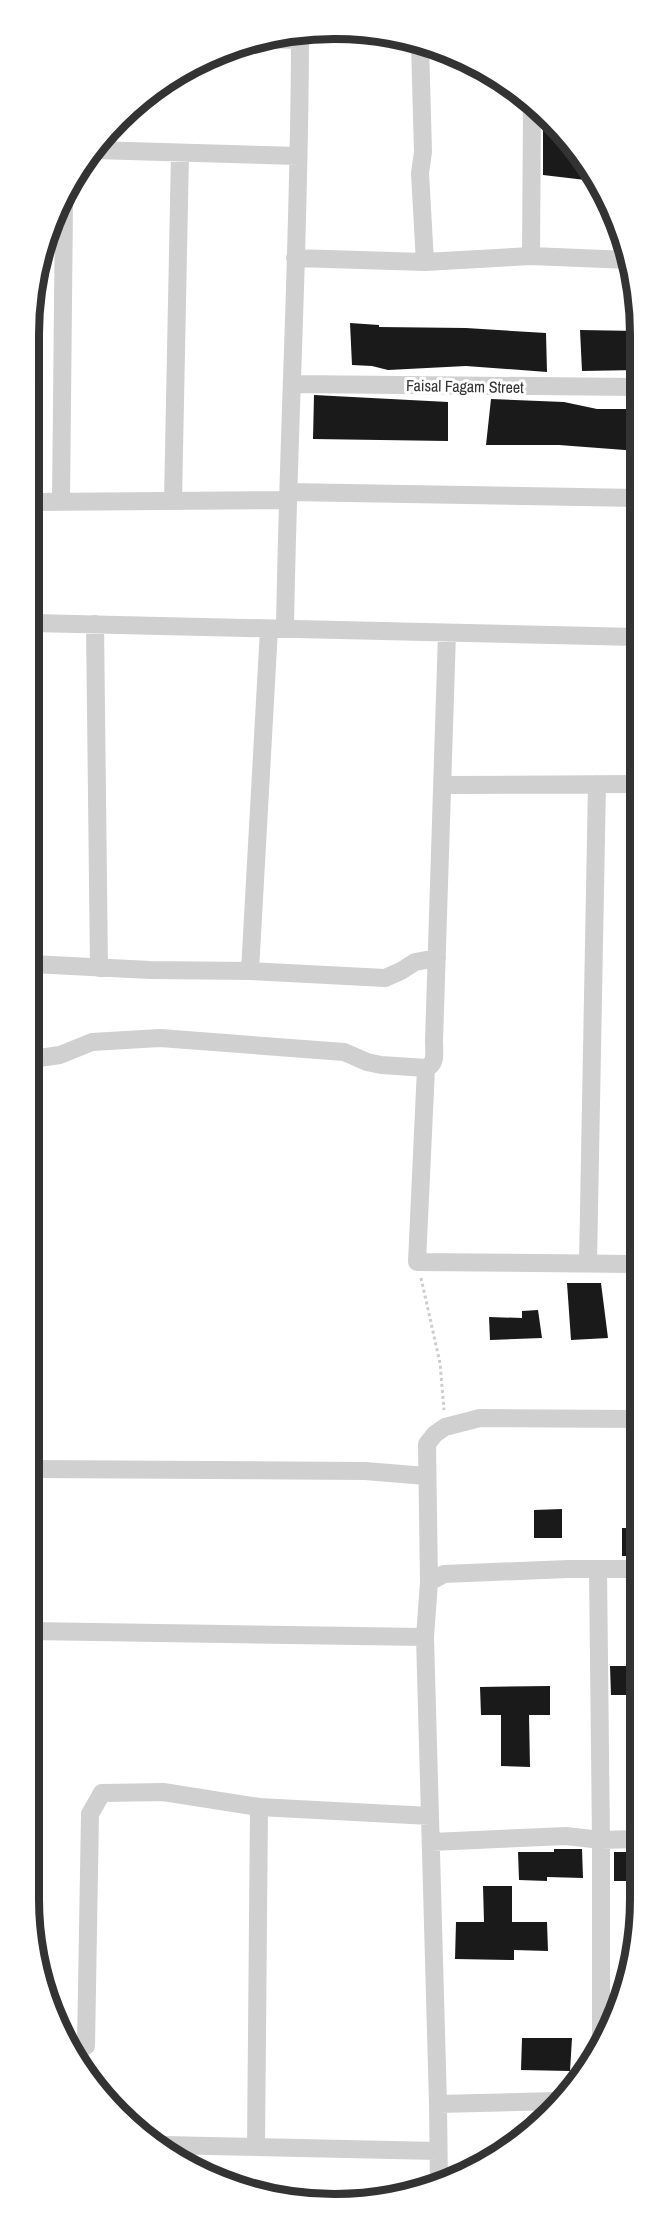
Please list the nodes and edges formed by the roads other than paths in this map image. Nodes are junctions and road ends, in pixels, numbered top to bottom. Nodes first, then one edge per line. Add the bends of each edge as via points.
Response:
1 (300, 42) edge
2 (420, 52) edge
3 (532, 115) edge
4 (104, 150) edge
5 (180, 153) junction
6 (298, 156) junction
7 (64, 215) edge
8 (531, 256) junction
9 (295, 258) junction
10 (620, 260) edge
11 (425, 262) junction
12 (292, 384) junction
13 (630, 387) edge
14 (287, 496) junction
15 (630, 498) edge
16 (173, 501) junction
17 (39, 502) edge
18 (61, 502) junction
19 (39, 623) edge
20 (95, 624) junction
21 (277, 629) junction
22 (447, 633) junction
23 (630, 637) edge
24 (597, 784) junction
25 (630, 784) edge
26 (443, 785) junction
27 (437, 957) junction
28 (39, 964) edge
29 (99, 968) junction
30 (250, 971) junction
31 (39, 1058) edge
32 (426, 1068) junction
33 (588, 1263) junction
34 (630, 1264) edge
35 (630, 1419) edge
36 (39, 1469) edge
37 (426, 1476) junction
38 (598, 1569) junction
39 (630, 1569) edge
40 (429, 1582) junction
41 (39, 1631) edge
42 (424, 1636) junction
43 (259, 1807) junction
44 (430, 1816) junction
45 (630, 1839) edge
46 (602, 1840) junction
47 (430, 1842) junction
48 (601, 2027) edge
49 (86, 2046) dead end
50 (549, 2101) edge
51 (438, 2104) junction
52 (172, 2145) edge
53 (256, 2147) junction
54 (438, 2151) junction
55 (439, 2175) edge

1 - 6 street
2 - 11 street
3 - 8 street
4 - 5 street
5 - 6 street
5 - 16 street
6 - 9 street
7 - 18 street
8 - 10 street
8 - 11 street
9 - 11 street
9 - 12 street
12 - 13 street, Faisal Fagam Street
12 - 14 street
14 - 15 street
14 - 16 street
14 - 21 street
16 - 18 street
17 - 18 street
19 - 20 street
20 - 21 street
20 - 29 street
21 - 22 street
21 - 30 street
22 - 23 street
22 - 26 street
24 - 25 street
24 - 26 street
24 - 33 street
26 - 27 street
27 - 30 street via 415,962 385,978
27 - 32 street via 434,1063
28 - 29 street
29 - 30 street
31 - 32 street via 60,1055 92,1042 160,1038 344,1052 381,1065
32 - 33 street via 417,1262
33 - 34 street
35 - 37 street via 480,1418 445,1427 427,1444
36 - 37 street via 365,1471
37 - 40 street
38 - 39 street
38 - 40 street via 444,1574
38 - 46 street
40 - 42 street
41 - 42 street
42 - 44 street
43 - 44 street
43 - 49 street via 163,1792 102,1793 90,1815
43 - 53 street
44 - 47 street
45 - 46 street
46 - 47 street via 566,1836
46 - 48 street
47 - 51 street
50 - 51 street
51 - 54 street
52 - 53 street
53 - 54 street
54 - 55 street

